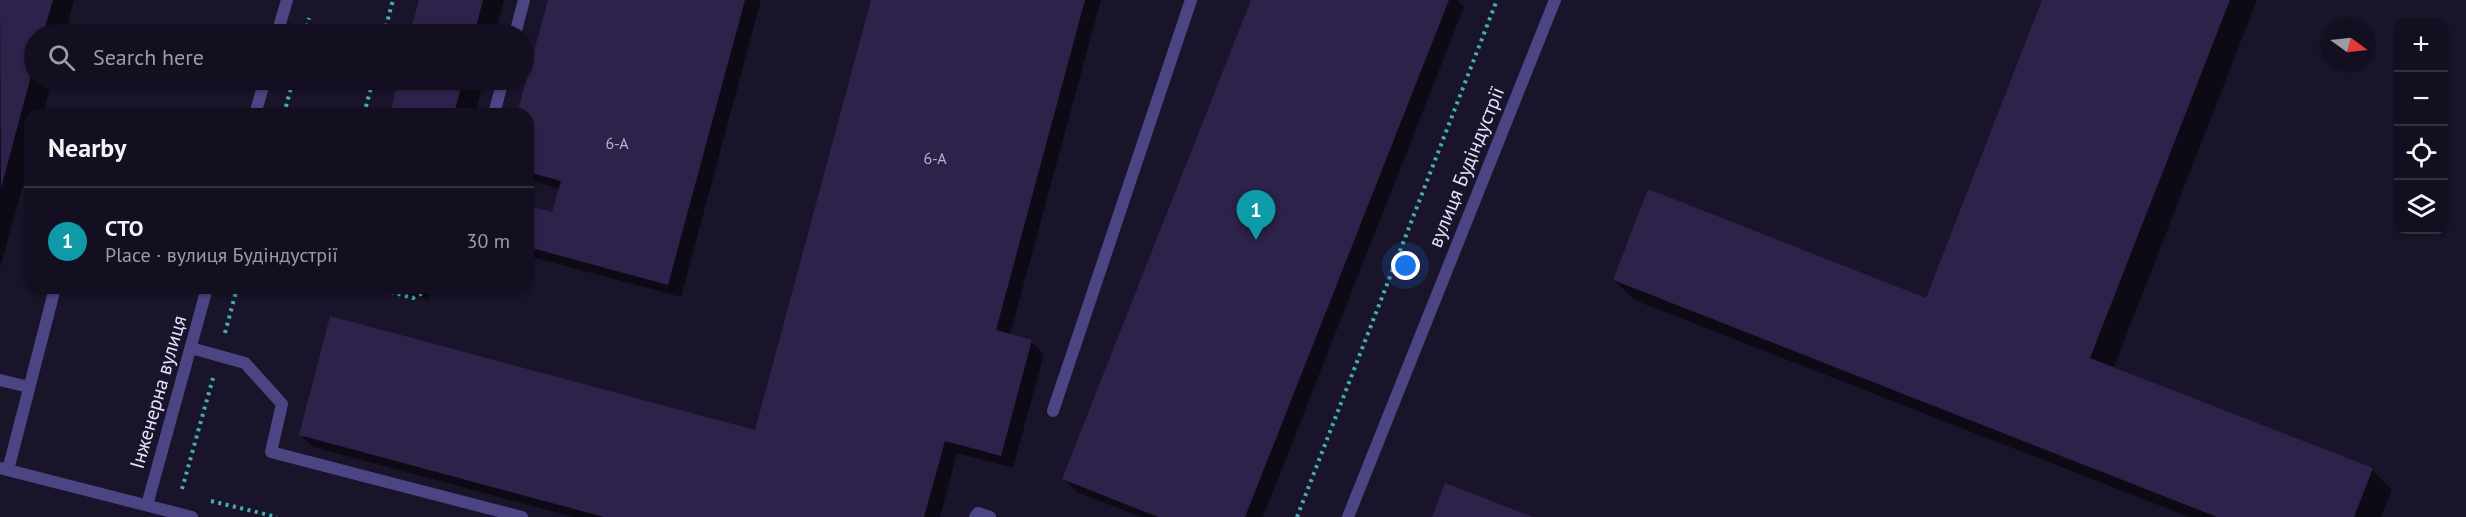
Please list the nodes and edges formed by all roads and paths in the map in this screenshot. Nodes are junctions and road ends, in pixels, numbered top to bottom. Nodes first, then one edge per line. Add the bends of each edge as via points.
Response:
1 (287, 0) edge
2 (393, 0) edge
3 (524, 0) edge
4 (1191, 0) edge
5 (1497, 0) edge
6 (1555, 0) edge
7 (280, 24) edge
8 (387, 24) edge
9 (518, 24) edge
10 (262, 90) edge
11 (290, 90) edge
12 (370, 90) edge
13 (500, 90) edge
14 (257, 108) edge
15 (286, 108) edge
16 (366, 108) edge
17 (496, 108) edge
18 (53, 294) edge
19 (205, 294) edge
20 (235, 294) edge
21 (398, 294) edge
22 (421, 294) edge
23 (190, 348) junction
24 (219, 356) junction
25 (0, 380) edge
26 (29, 387) junction
27 (1053, 411) dead end
28 (4, 469) edge
29 (181, 494) dead end
30 (203, 499) dead end
31 (147, 506) junction
32 (192, 517) edge
33 (277, 517) edge
34 (522, 517) edge
35 (975, 517) edge
36 (990, 517) edge
37 (1296, 517) edge
38 (1348, 517) edge

1 - 7 street
2 - 8 path
3 - 9 street
4 - 27 street
5 - 37 path
6 - 38 street, вулиця Будіндустрії
10 - 14 street
11 - 15 path
12 - 16 path
13 - 17 street
18 - 26 street
19 - 23 street, Інженерна вулиця
20 - 24 path
21 - 22 path via 413,298
23 - 24 street
23 - 31 street, Інженерна вулиця
24 - 29 path
24 - 34 street via 245,363 282,404 271,452
25 - 26 street
26 - 28 street
28 - 31 street
30 - 33 path
31 - 32 street
35 - 36 street via 978,513

